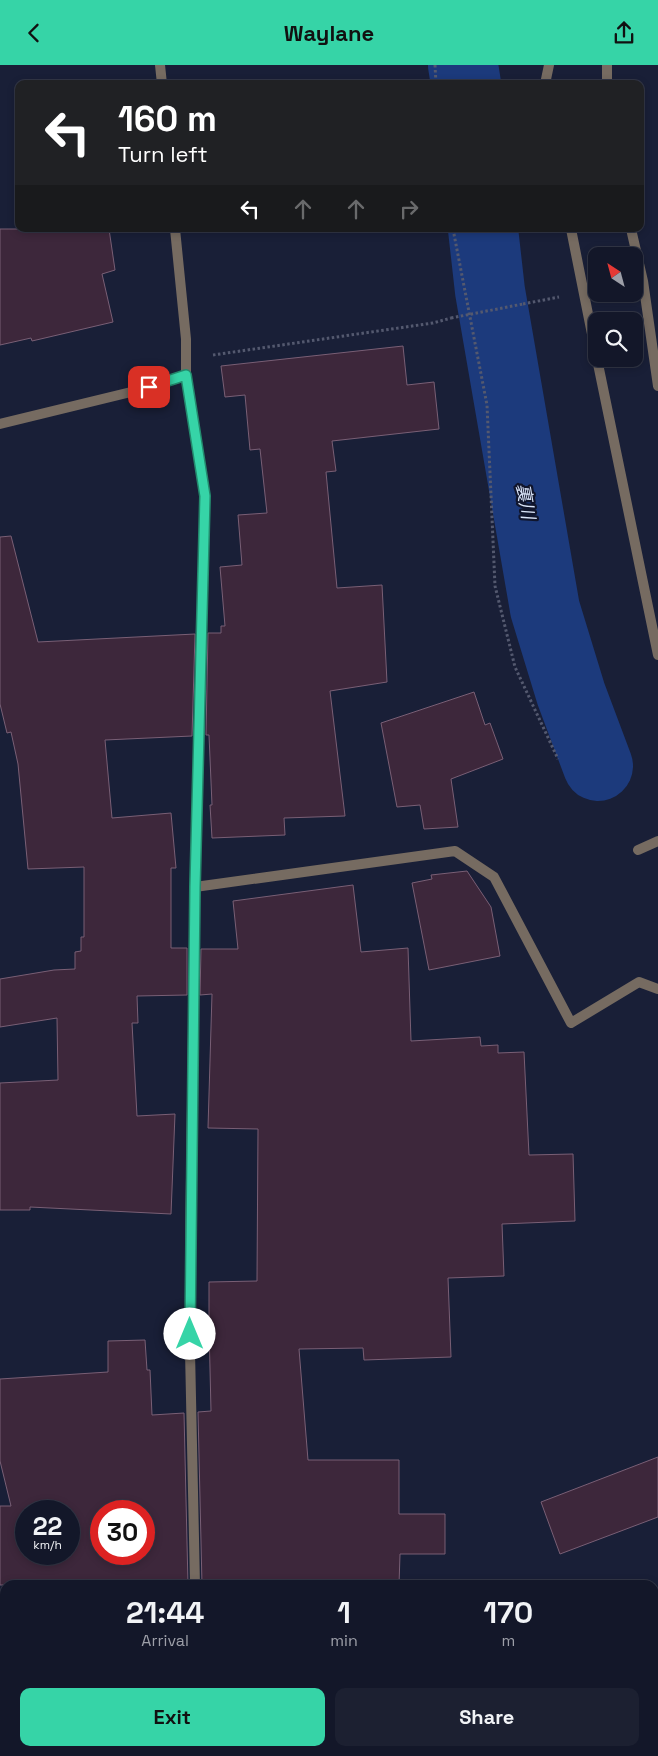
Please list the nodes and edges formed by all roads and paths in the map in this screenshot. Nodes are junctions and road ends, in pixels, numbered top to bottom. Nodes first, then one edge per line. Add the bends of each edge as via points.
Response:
1 (160, 65) edge
2 (434, 65) edge
3 (549, 65) edge
4 (607, 65) edge
5 (162, 80) edge
6 (436, 80) edge
7 (545, 80) edge
8 (607, 80) edge
9 (175, 232) edge
10 (454, 232) edge
11 (571, 232) edge
12 (632, 232) edge
13 (523, 304) dead end
14 (588, 316) edge
15 (599, 367) edge
16 (186, 375) junction
17 (658, 386) edge
18 (0, 424) edge
19 (658, 655) edge
20 (558, 759) dead end
21 (658, 841) edge
22 (638, 850) dead end
23 (195, 887) junction
24 (658, 989) edge
25 (195, 1580) edge

1 - 5 street
2 - 6 path
3 - 7 street
4 - 8 street
9 - 16 street via 186,339
10 - 20 path via 487,405 494,586 515,667
11 - 14 street
12 - 17 street via 643,281
13 - 16 path, bridge via 433,323 214,354
15 - 19 street
16 - 18 street via 130,393
16 - 23 street via 205,496
21 - 22 street
23 - 24 street via 455,851 494,877 571,1023 639,982
23 - 25 street via 190,1351

